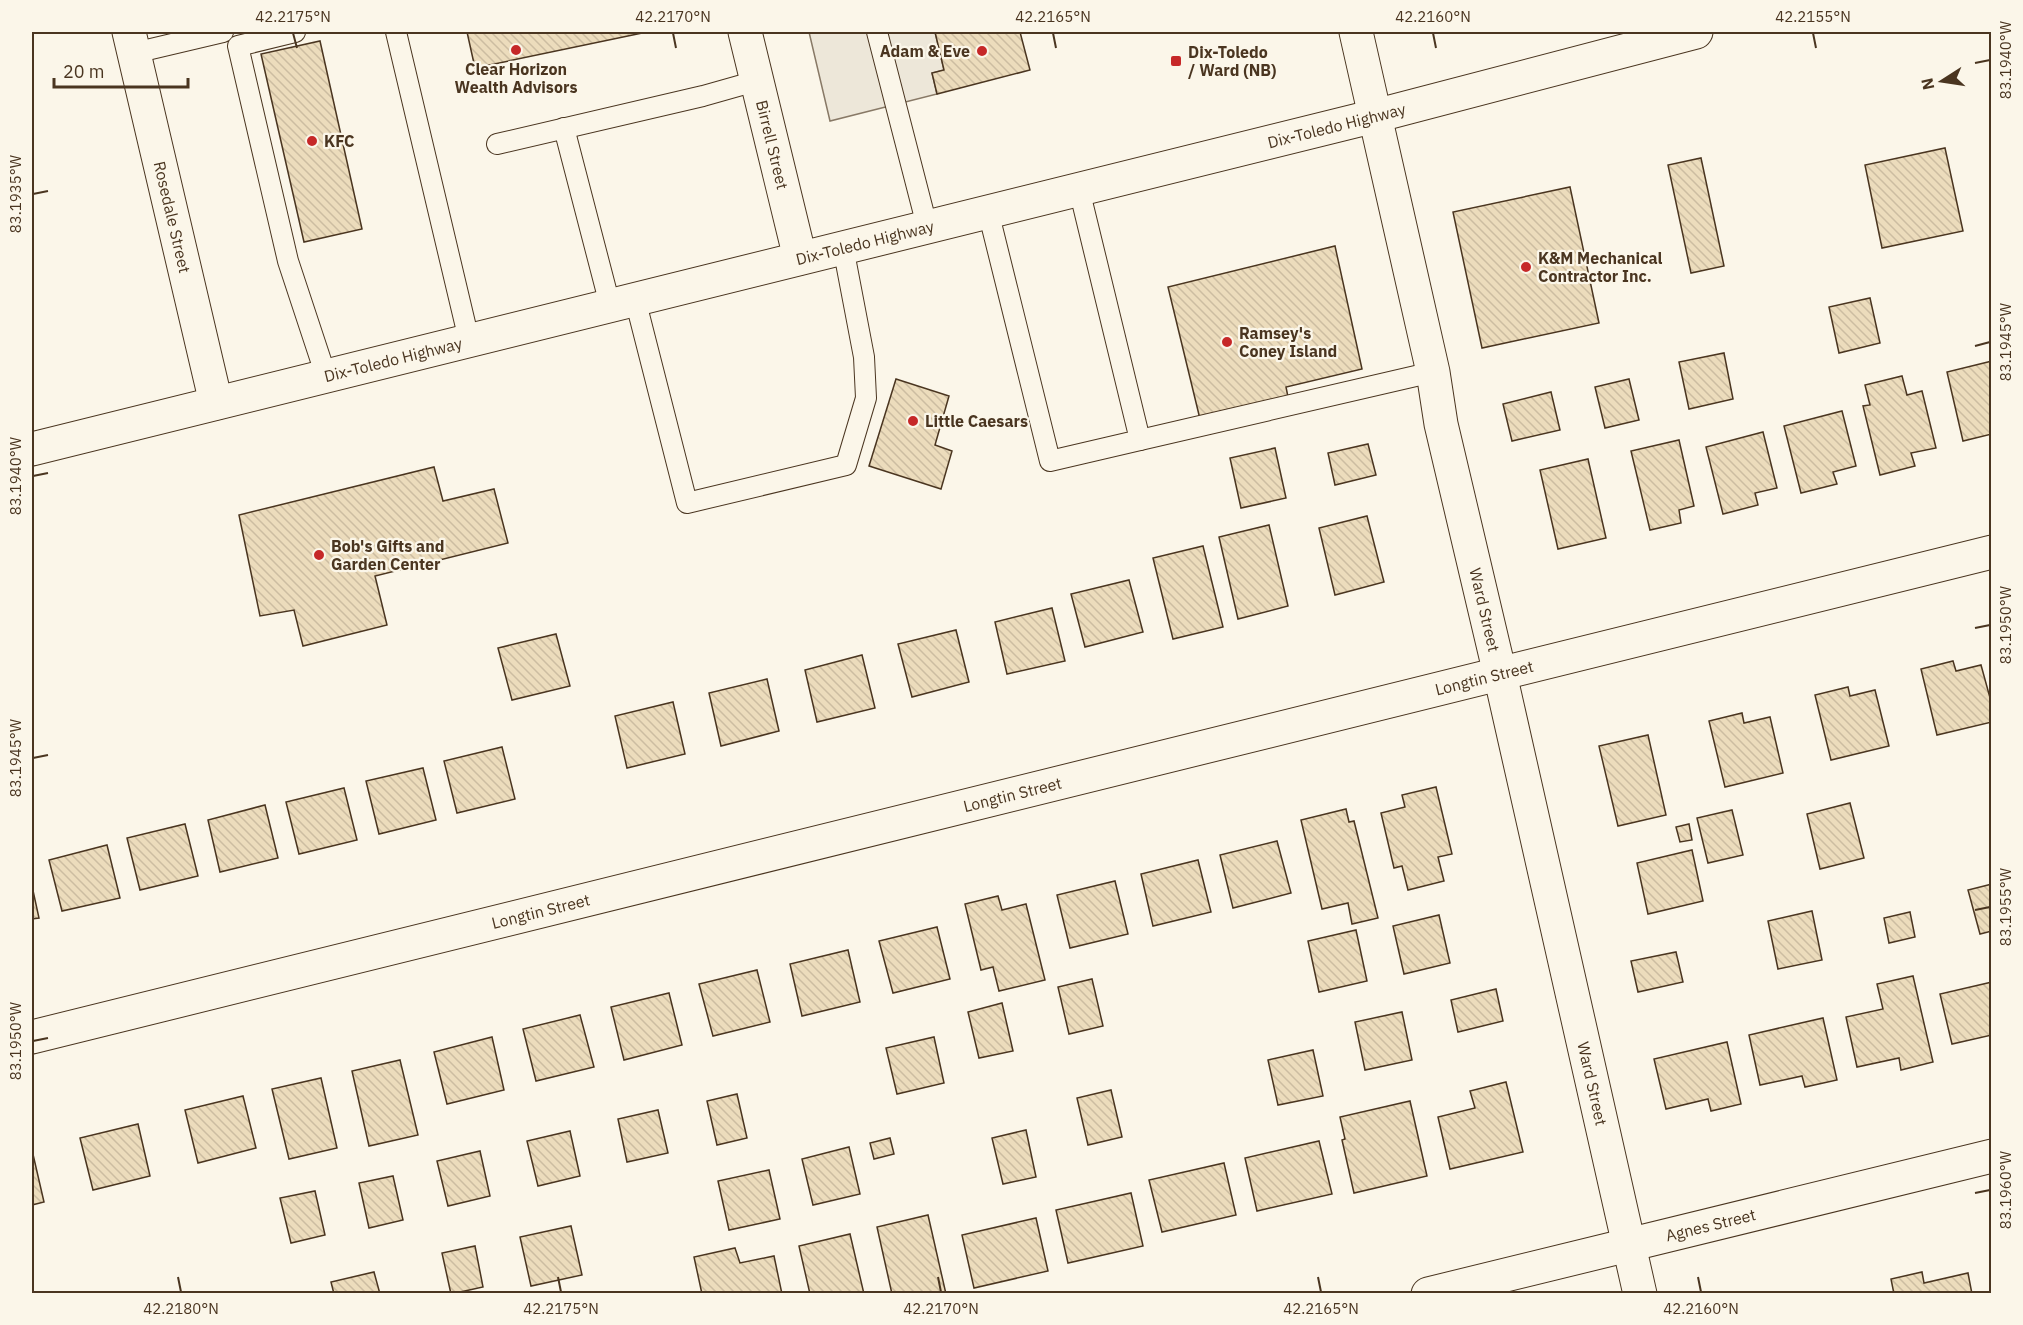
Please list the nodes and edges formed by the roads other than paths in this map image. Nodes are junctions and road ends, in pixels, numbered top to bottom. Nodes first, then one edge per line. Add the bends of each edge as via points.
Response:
1 (223, 32) edge
2 (295, 32) edge
3 (396, 32) edge
4 (745, 32) edge
5 (878, 32) edge
6 (1356, 32) edge
7 (1696, 32) edge
8 (131, 42) edge
9 (756, 81) junction
10 (1375, 116) junction
11 (564, 128) junction
12 (497, 144) dead end
13 (1079, 189) junction
14 (988, 211) junction
15 (927, 226) junction
16 (843, 247) junction
17 (800, 258) junction
18 (622, 302) junction
19 (469, 340) junction
20 (1433, 372) junction
21 (326, 376) junction
22 (216, 403) junction
23 (1140, 440) junction
24 (32, 449) edge
25 (1992, 552) edge
26 (1500, 674) junction
27 (32, 1037) edge
28 (1992, 1156) edge
29 (1629, 1245) junction
30 (1428, 1293) edge
31 (1640, 1293) edge

1 - 8 lane
2 - 21 lane via 238,46 288,261
3 - 19 lane
4 - 9 street, Birrell Street
5 - 15 lane
6 - 10 street, Ward Street
7 - 10 street, Dix-Toledo Highway
8 - 22 street, Rosedale Street
9 - 11 lane
9 - 17 street, Birrell Street
10 - 13 street, Dix-Toledo Highway
10 - 20 street, Ward Street
11 - 12 lane
11 - 18 lane
13 - 14 street, Dix-Toledo Highway
13 - 23 lane
14 - 15 street, Dix-Toledo Highway
14 - 23 lane via 1050,462
15 - 16 street, Dix-Toledo Highway
16 - 17 street, Dix-Toledo Highway
16 - 18 lane via 864,357 866,398 846,465 687,503
17 - 18 street, Dix-Toledo Highway
18 - 19 street, Dix-Toledo Highway
19 - 21 street, Dix-Toledo Highway
20 - 23 lane
20 - 26 street, Ward Street via 1441,424
21 - 22 street, Dix-Toledo Highway
22 - 24 street, Dix-Toledo Highway
25 - 26 street, Longtin Street
26 - 27 street, Longtin Street
26 - 29 street, Ward Street
28 - 29 street, Agnes Street
29 - 30 street, Agnes Street
29 - 31 street, Ward Street

